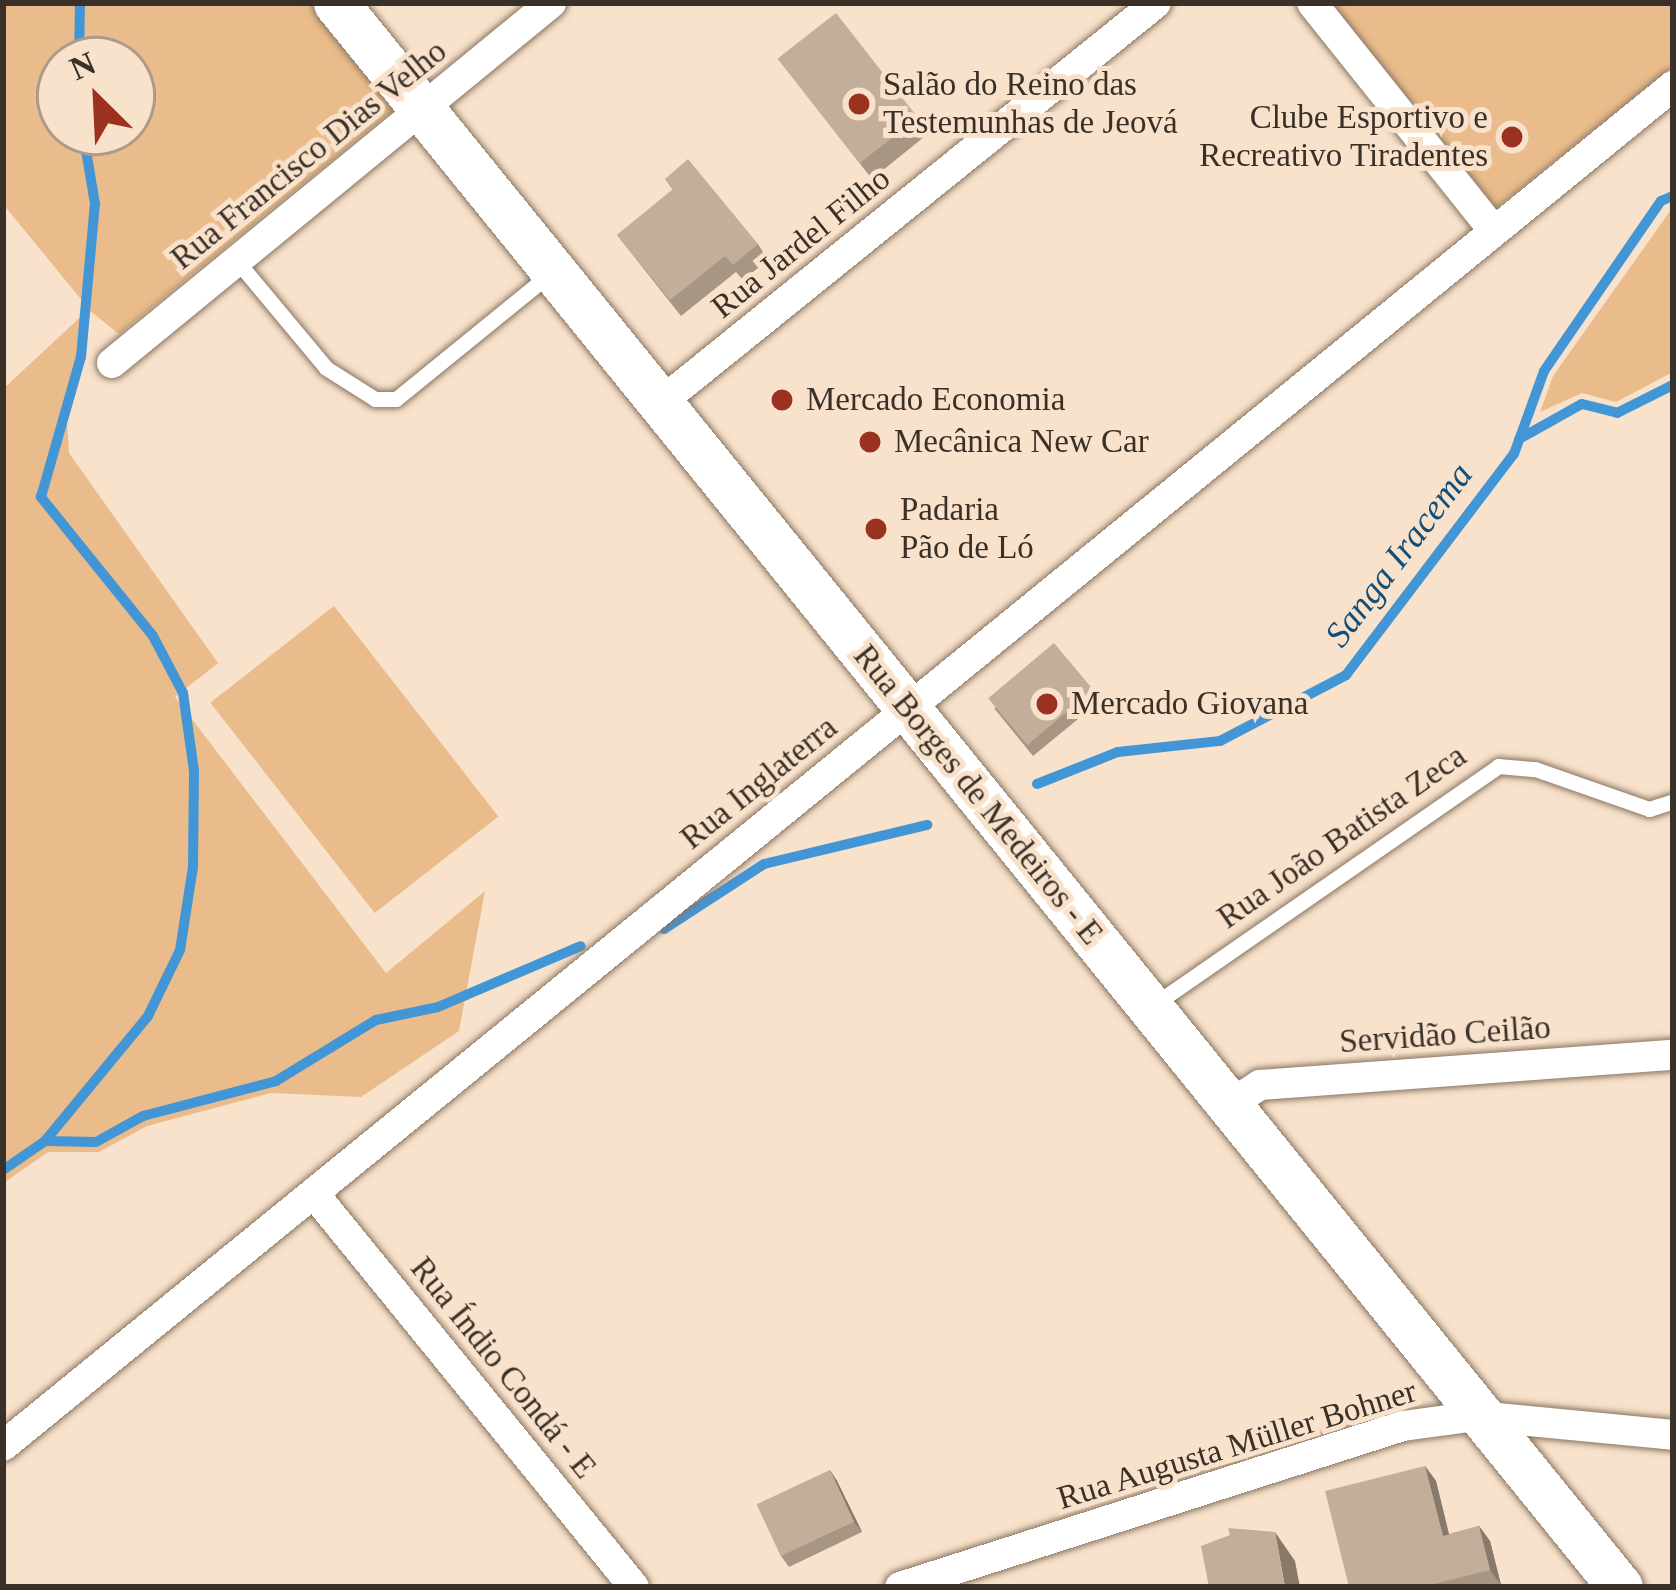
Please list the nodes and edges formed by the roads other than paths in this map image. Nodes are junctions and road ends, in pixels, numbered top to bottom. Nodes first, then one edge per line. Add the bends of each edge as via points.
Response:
1 (337, 3) edge
2 (551, 3) edge
3 (1156, 3) edge
4 (1312, 3) edge
5 (1673, 86) edge
6 (423, 110) junction
7 (1493, 230) junction
8 (237, 261) junction
9 (554, 271) junction
10 (112, 363) dead end
11 (660, 403) junction
12 (907, 707) junction
13 (1673, 801) edge
14 (1150, 1007) junction
15 (1673, 1055) edge
16 (1229, 1106) junction
17 (315, 1195) junction
18 (1477, 1417) junction
19 (1673, 1435) edge
20 (3, 1446) edge
21 (634, 1587) edge
22 (900, 1587) edge
23 (1619, 1587) edge

1 - 6 street, Rua Borges de Medeiros - E
2 - 6 street, Rua Francisco Dias Velho
3 - 11 street, Rua Jardel Filho
4 - 7 street
5 - 7 street, Rua Inglaterra
6 - 8 street, Rua Francisco Dias Velho
6 - 9 street, Rua Borges de Medeiros - E
7 - 12 street, Rua Inglaterra
8 - 9 lane via 326,368 375,399 396,399
8 - 10 street, Rua Francisco Dias Velho
9 - 11 street, Rua Borges de Medeiros - E
11 - 12 street, Rua Borges de Medeiros - E
12 - 14 street, Rua Borges de Medeiros - E
12 - 17 street, Rua Inglaterra
13 - 14 lane, Rua João Batista Zeca via 1649,809 1535,770 1498,766
14 - 16 street, Rua Borges de Medeiros - E
15 - 16 street, Servidão Ceilão via 1261,1084
16 - 18 street, Rua Borges de Medeiros - E
17 - 20 street, Rua Inglaterra
17 - 21 street, Rua Índio Condá - E
18 - 19 street, Rua Augusta Müller Bohner
18 - 22 street, Rua Augusta Müller Bohner via 1403,1426
18 - 23 street, Rua Borges de Medeiros - E

